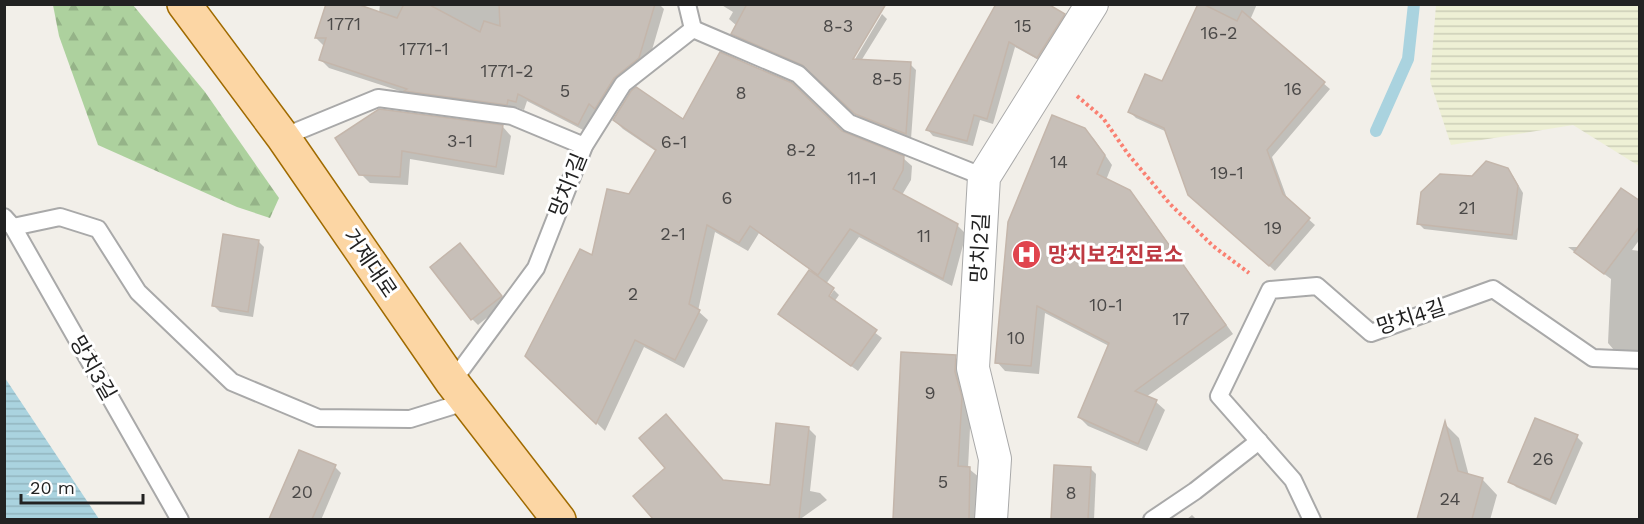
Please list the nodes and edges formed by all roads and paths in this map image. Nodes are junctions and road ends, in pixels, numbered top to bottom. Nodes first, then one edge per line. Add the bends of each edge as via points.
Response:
1 (184, 4) edge
2 (687, 4) edge
3 (1092, 4) edge
4 (693, 29) junction
5 (1049, 73) junction
6 (283, 137) junction
7 (584, 146) junction
8 (984, 177) junction
9 (9, 222) edge
10 (1270, 290) junction
11 (1640, 360) edge
12 (460, 391) junction
13 (1259, 441) junction
14 (180, 519) edge
15 (559, 519) edge
16 (991, 519) edge
17 (1152, 519) edge
18 (1312, 519) edge

1 - 6 main road, 거제대로
2 - 4 lane
3 - 5 street, 망치2길
4 - 7 lane, 망치1길 via 623,84
4 - 8 lane via 798,74 849,123
5 - 8 street, 망치2길
5 - 10 path via 1103,118 1170,204
6 - 7 lane via 378,98 512,116
6 - 12 main road, 거제대로
7 - 12 lane, 망치1길 via 536,268
8 - 16 street, 망치2길 via 973,368 995,459
9 - 12 lane via 60,217 98,229 138,292 232,382 318,418 410,419
9 - 14 lane, 망치3길
10 - 11 lane, 망치4길 via 1317,286 1371,333 1493,289 1593,358
10 - 13 lane via 1219,396
12 - 15 main road, 거제대로
13 - 17 lane via 1195,492
13 - 18 lane via 1293,480

